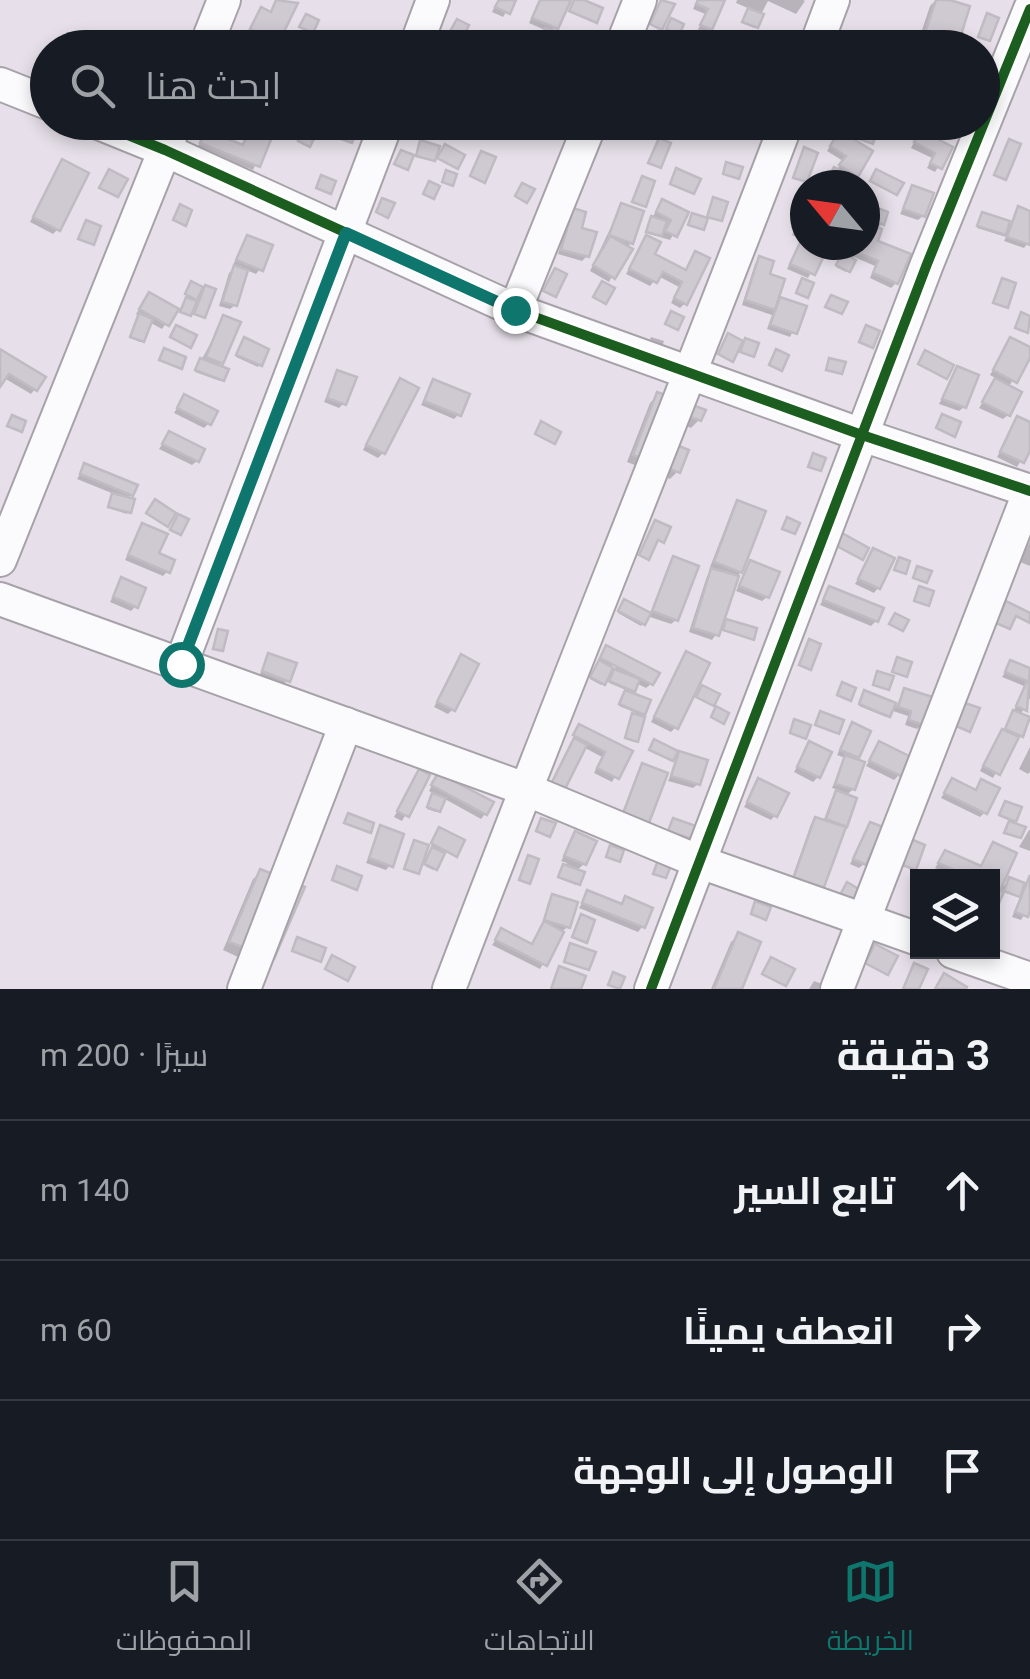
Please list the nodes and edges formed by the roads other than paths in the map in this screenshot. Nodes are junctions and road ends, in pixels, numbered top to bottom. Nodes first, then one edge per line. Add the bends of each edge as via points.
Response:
1 (224, 0) edge
2 (434, 0) edge
3 (640, 0) edge
4 (833, 0) edge
5 (1018, 0) edge
6 (1030, 7) edge
7 (213, 30) edge
8 (423, 30) edge
9 (628, 30) edge
10 (822, 30) edge
11 (1000, 83) edge
12 (0, 84) edge
13 (30, 96) edge
14 (168, 140) edge
15 (177, 140) edge
16 (380, 140) edge
17 (584, 140) edge
18 (780, 140) edge
19 (978, 140) edge
20 (346, 233) junction
21 (515, 310) junction
22 (692, 373) junction
23 (862, 435) junction
24 (1030, 491) edge
25 (0, 560) edge
26 (0, 600) edge
27 (181, 664) junction
28 (346, 724) junction
29 (525, 789) junction
30 (700, 862) junction
31 (864, 919) junction
32 (910, 935) edge
33 (972, 959) edge
34 (1030, 980) edge
35 (244, 989) edge
36 (450, 989) edge
37 (652, 989) edge
38 (837, 989) edge

1 - 7 street
2 - 8 street
3 - 9 street
4 - 10 street
5 - 6 street
6 - 11 street
12 - 13 street
14 - 25 street
15 - 20 street
16 - 20 street
17 - 21 street
18 - 22 street
19 - 23 street
20 - 21 street
20 - 27 street
21 - 22 street
22 - 23 street
22 - 29 street
23 - 24 street
23 - 30 street
24 - 31 street
26 - 27 street
27 - 28 street
28 - 29 street
28 - 35 street
29 - 30 street
29 - 36 street
30 - 31 street
30 - 37 street
31 - 32 street
31 - 38 street
33 - 34 street

